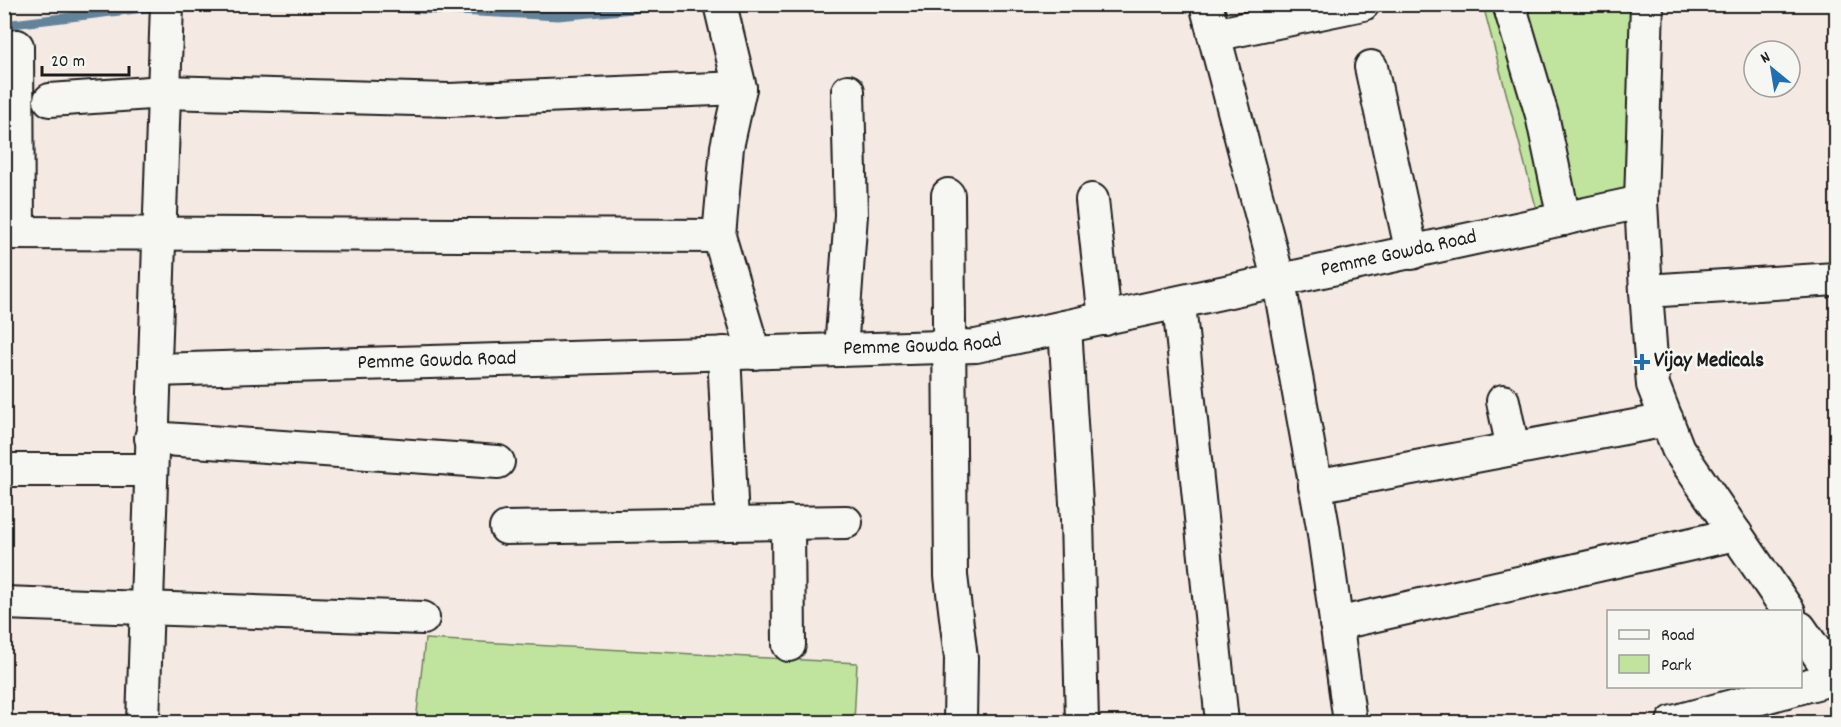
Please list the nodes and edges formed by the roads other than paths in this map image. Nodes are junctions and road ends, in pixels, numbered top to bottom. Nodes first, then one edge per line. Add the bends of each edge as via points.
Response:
1 (1206, 4) edge
2 (1363, 4) edge
3 (1509, 4) edge
4 (1647, 4) edge
5 (721, 10) edge
6 (166, 12) edge
7 (1214, 35) junction
8 (17, 46) dead end
9 (1371, 68) dead end
10 (740, 88) junction
11 (164, 92) junction
12 (848, 92) dead end
13 (50, 100) dead end
14 (948, 195) dead end
15 (1092, 200) dead end
16 (1641, 202) junction
17 (1564, 219) junction
18 (11, 233) edge
19 (159, 234) junction
20 (719, 236) junction
21 (1412, 253) junction
22 (1836, 279) edge
23 (1278, 282) junction
24 (1646, 291) junction
25 (1179, 304) junction
26 (1105, 319) junction
27 (1065, 327) junction
28 (948, 347) junction
29 (842, 350) junction
30 (739, 353) junction
31 (154, 370) junction
32 (1503, 401) dead end
33 (1666, 420) junction
34 (152, 438) junction
35 (1513, 449) junction
36 (498, 462) dead end
37 (4, 470) edge
38 (150, 470) junction
39 (1316, 486) junction
40 (732, 522) junction
41 (788, 522) junction
42 (846, 522) dead end
43 (506, 528) dead end
44 (1736, 534) junction
45 (4, 603) edge
46 (146, 609) junction
47 (1788, 610) edge
48 (423, 618) dead end
49 (1336, 624) junction
50 (1802, 631) edge
51 (789, 645) dead end
52 (1836, 679) edge
53 (143, 723) edge
54 (960, 723) edge
55 (1082, 723) edge
56 (1222, 723) edge
57 (1350, 723) edge
58 (1673, 723) edge

1 - 7 street
2 - 7 street
3 - 17 street via 1542,115
4 - 16 street
5 - 10 street
6 - 11 street
7 - 23 street
8 - 18 street
9 - 21 street
10 - 11 street via 449,100
10 - 20 street via 728,147
11 - 13 street
11 - 19 street
12 - 29 street via 851,215
14 - 28 street
15 - 26 street
16 - 17 street, Pemme Gowda Road
16 - 24 street
17 - 21 street, Pemme Gowda Road
18 - 19 street
19 - 20 street
19 - 31 street
20 - 30 street
21 - 23 street, Pemme Gowda Road
22 - 24 street
23 - 25 street, Pemme Gowda Road
23 - 39 street
24 - 33 street via 1653,385
25 - 26 street, Pemme Gowda Road
25 - 56 street
26 - 27 street, Pemme Gowda Road
27 - 28 street, Pemme Gowda Road via 976,346
27 - 55 street via 1077,519
28 - 29 street, Pemme Gowda Road
28 - 54 street via 951,576 961,658
29 - 30 street, Pemme Gowda Road
30 - 31 street, Pemme Gowda Road
30 - 40 street
31 - 34 street
32 - 35 street
33 - 35 street
33 - 44 street via 1678,449
34 - 36 street
34 - 38 street
35 - 39 street
37 - 38 street
38 - 46 street
39 - 49 street
40 - 41 street
40 - 43 street
41 - 42 street
41 - 51 street
44 - 47 street
44 - 49 street
45 - 46 street
46 - 48 street
46 - 53 street
49 - 57 street
50 - 52 street
52 - 58 street

